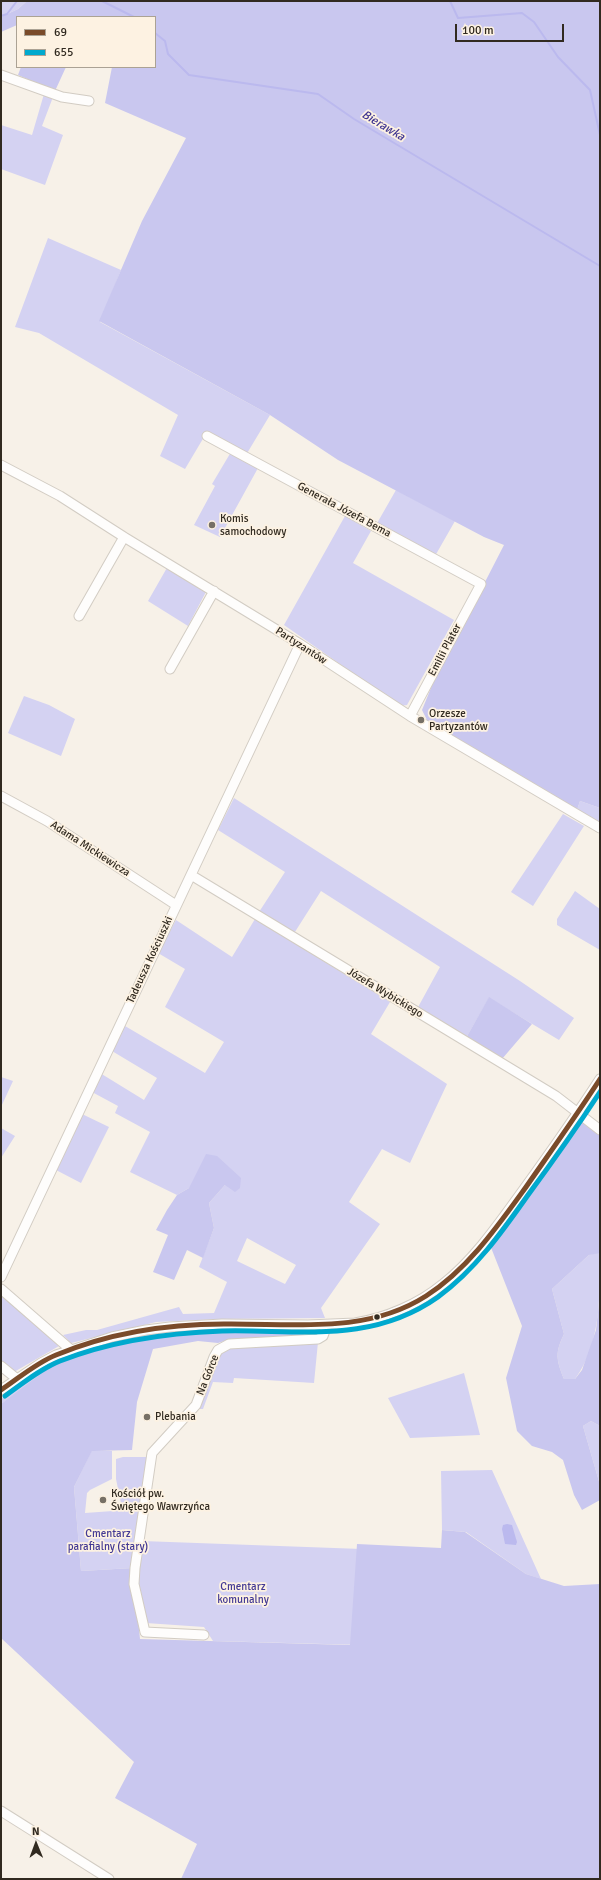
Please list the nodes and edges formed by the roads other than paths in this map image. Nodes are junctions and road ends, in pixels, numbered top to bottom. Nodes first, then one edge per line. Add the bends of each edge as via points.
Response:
1 (1, 75) edge
2 (89, 101) dead end
3 (207, 436) dead end
4 (1, 465) edge
5 (124, 537) junction
6 (481, 584) joint
7 (214, 591) junction
8 (79, 616) dead end
9 (300, 644) junction
10 (170, 669) dead end
11 (410, 716) junction
12 (1, 796) edge
13 (600, 828) edge
14 (191, 875) junction
15 (176, 906) junction
16 (600, 1079) edge
17 (577, 1112) junction
18 (600, 1130) edge
19 (1, 1277) edge
20 (1, 1289) edge
21 (327, 1325) junction
22 (70, 1349) junction
23 (1, 1366) edge
24 (18, 1379) junction
25 (1, 1390) edge
26 (204, 1635) dead end
27 (1, 1811) edge
28 (109, 1879) edge

1 - 2 street via 62,97
3 - 6 street, Generała Józefa Bema
4 - 5 street, Partyzantów via 60,496
5 - 7 street, Partyzantów
5 - 8 street
6 - 11 street, Emilii Plater
7 - 9 street, Partyzantów
7 - 10 street
9 - 11 street, Partyzantów
9 - 14 street, Tadeusza Kościuszki
11 - 13 street, Partyzantów
12 - 15 street, Adama Mickiewicza via 47,821
14 - 15 street, Tadeusza Kościuszki
14 - 17 street, Józefa Wybickiego via 556,1096
15 - 19 street, Tadeusza Kościuszki
16 - 17 street
17 - 18 street, Józefa Wybickiego
17 - 21 street via 506,1214 458,1271 442,1285 412,1303 380,1317 355,1323
20 - 22 street
21 - 22 street via 222,1324 170,1327 112,1337
21 - 26 street, Na Górce via 323,1336 318,1339 223,1346 214,1357 196,1406 152,1453 134,1584 144,1632
22 - 24 street via 41,1363
23 - 24 street
24 - 25 street
27 - 28 street

